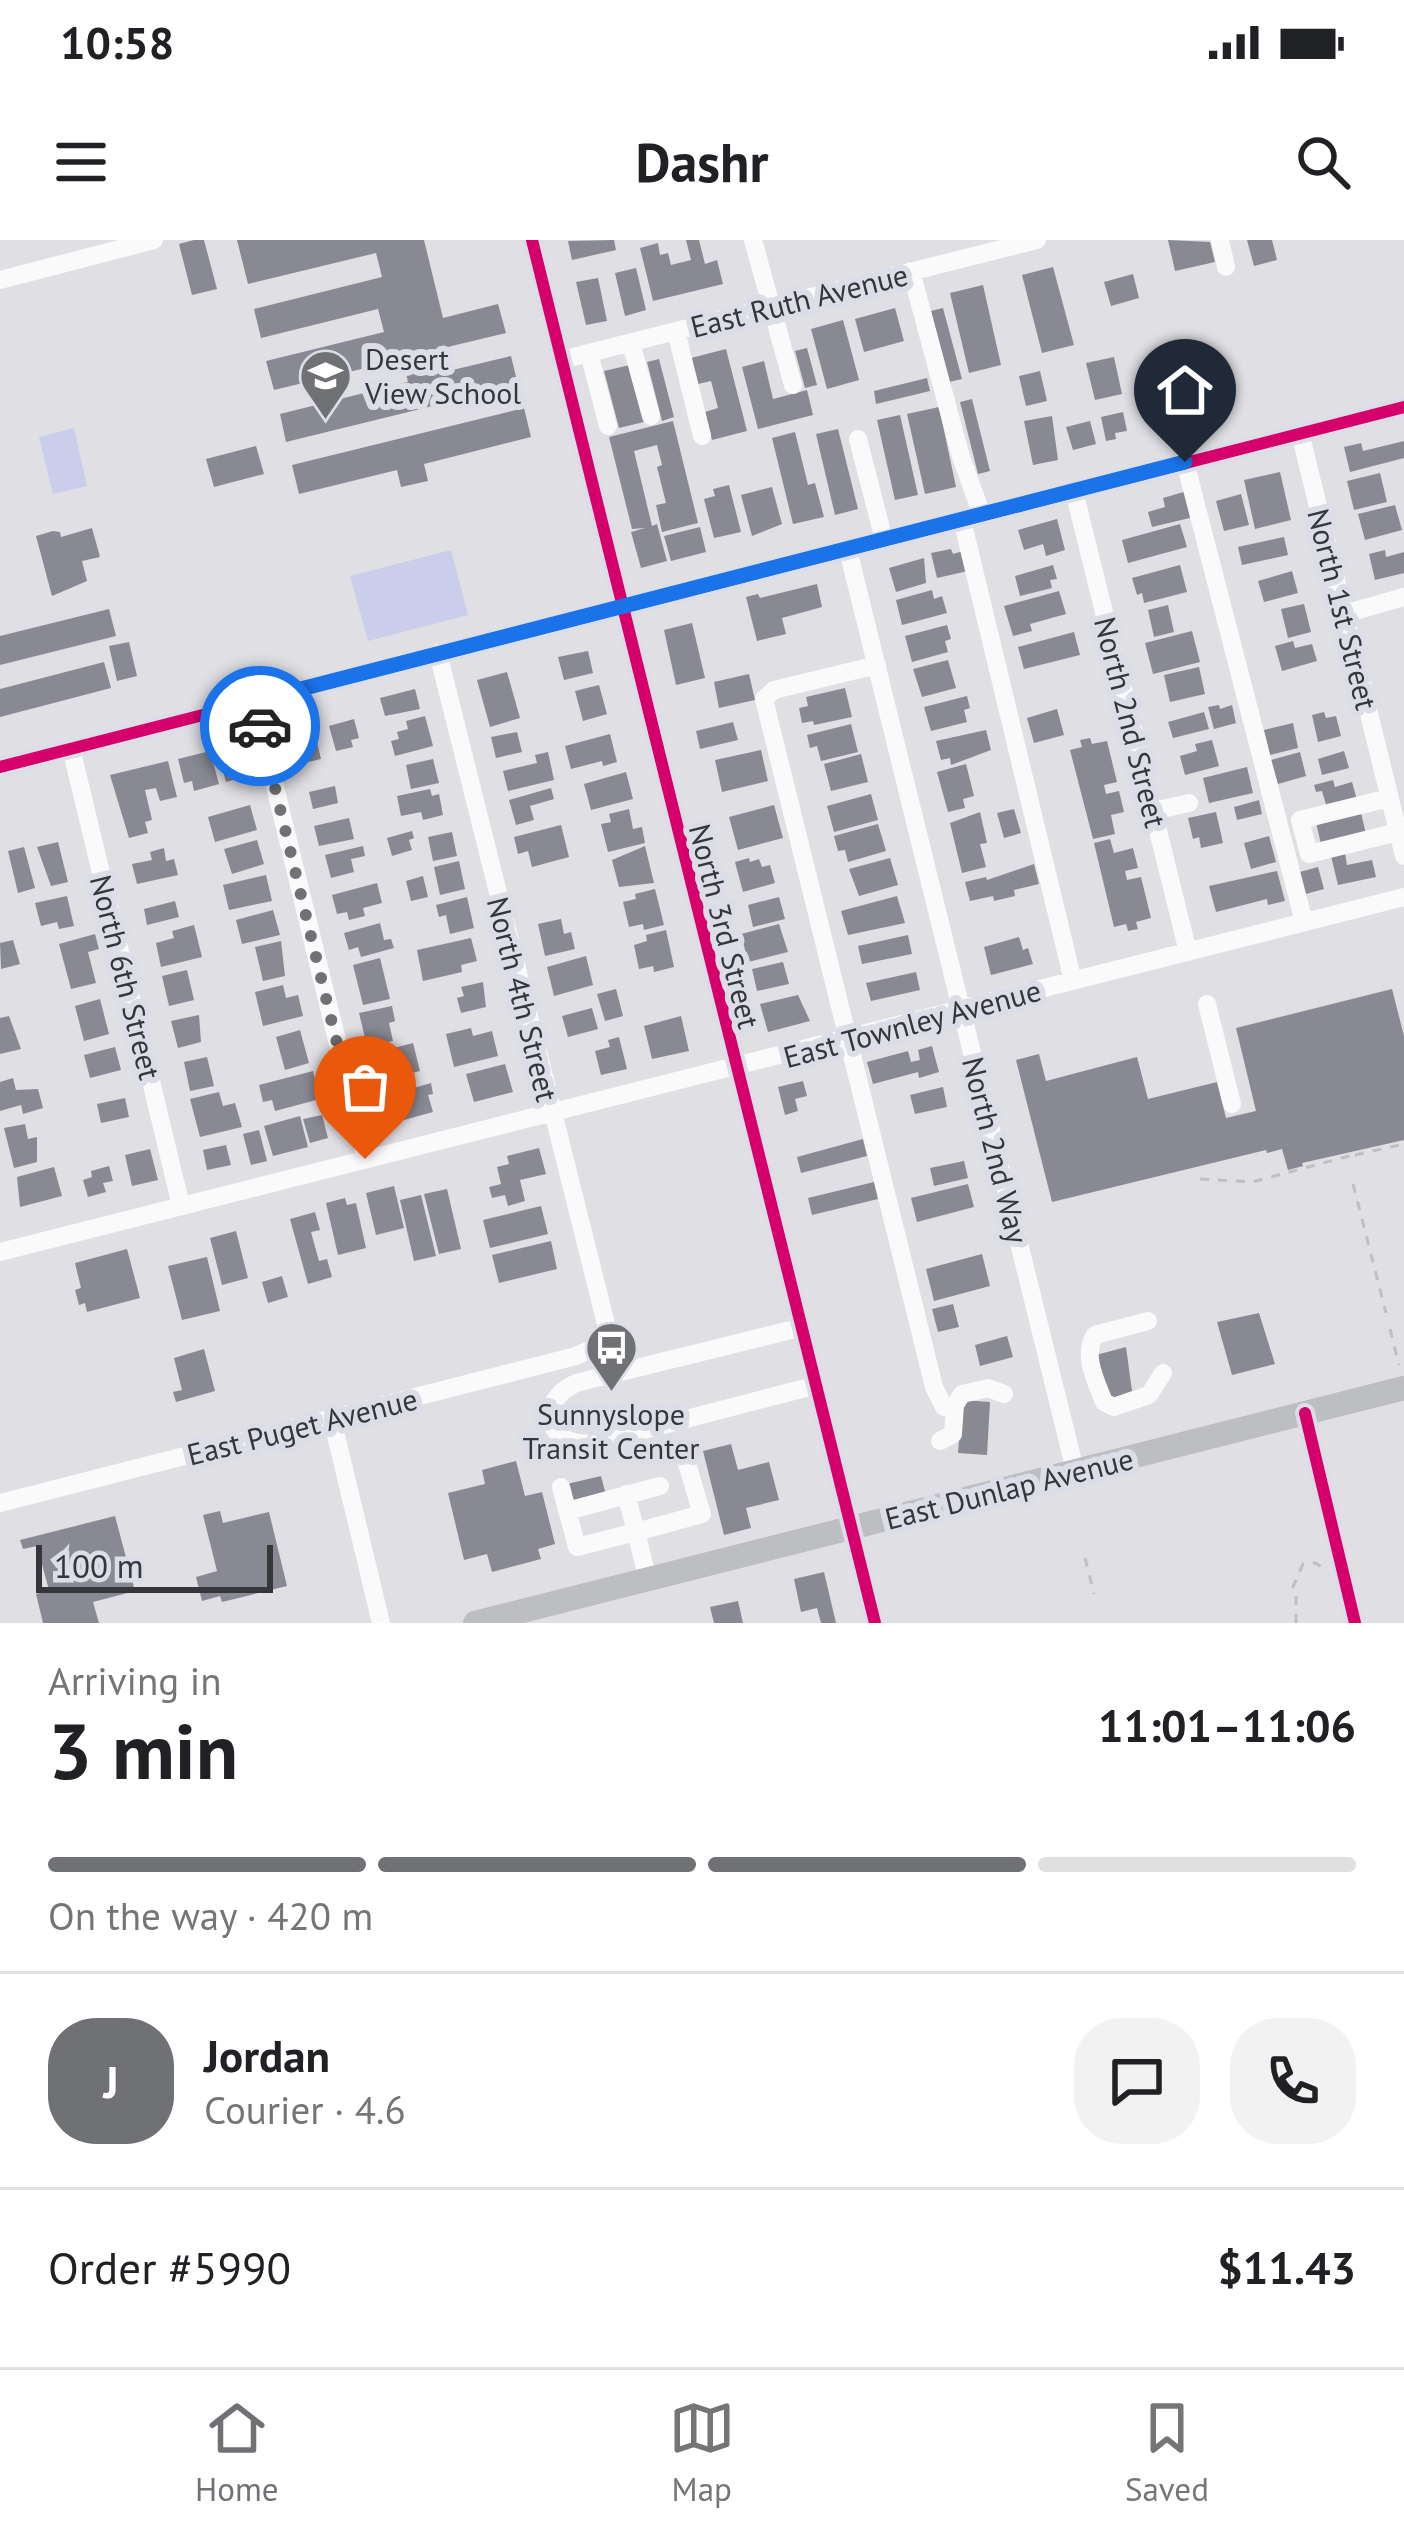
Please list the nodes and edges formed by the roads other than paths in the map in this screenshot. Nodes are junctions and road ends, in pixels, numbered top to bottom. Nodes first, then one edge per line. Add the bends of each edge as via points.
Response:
1 (154, 240) edge
2 (532, 240) edge
3 (753, 240) edge
4 (1037, 240) edge
5 (1220, 240) edge
6 (1226, 267) dead end
7 (911, 271) junction
8 (0, 280) edge
9 (770, 307) junction
10 (676, 331) junction
11 (631, 343) junction
12 (589, 353) junction
13 (561, 360) junction
14 (794, 385) dead end
15 (1404, 406) edge
16 (651, 416) dead end
17 (608, 426) dead end
18 (1300, 433) junction
19 (702, 436) dead end
20 (858, 439) dead end
21 (1185, 462) junction
22 (1074, 491) junction
23 (982, 515) junction
24 (962, 520) junction
25 (884, 540) junction
26 (848, 550) junction
27 (1404, 597) edge
28 (622, 607) junction
29 (1344, 614) junction
30 (438, 653) junction
31 (877, 665) junction
32 (254, 701) junction
33 (71, 748) junction
34 (0, 767) edge
35 (1389, 798) junction
36 (1189, 803) dead end
37 (1153, 811) junction
38 (1398, 832) junction
39 (1404, 856) edge
40 (1404, 897) edge
41 (1304, 922) junction
42 (1188, 952) junction
43 (1073, 981) junction
44 (1208, 1004) dead end
45 (961, 1010) junction
46 (851, 1038) junction
47 (737, 1066) junction
48 (1232, 1105) dead end
49 (551, 1111) junction
50 (365, 1159) junction
51 (181, 1206) junction
52 (0, 1250) edge
53 (1148, 1321) dead end
54 (803, 1327) junction
55 (602, 1344) joint
56 (1163, 1373) dead end
57 (1402, 1377) edge
58 (817, 1385) junction
59 (1004, 1394) dead end
60 (944, 1407) dead end
61 (1305, 1413) junction
62 (332, 1419) junction
63 (940, 1441) dead end
64 (682, 1447) dead end
65 (1076, 1470) junction
66 (660, 1486) dead end
67 (561, 1487) dead end
68 (626, 1494) junction
69 (0, 1503) edge
70 (567, 1511) junction
71 (851, 1528) junction
72 (636, 1532) junction
73 (648, 1580) junction
74 (380, 1623) edge
75 (475, 1623) edge
76 (875, 1623) edge
77 (1354, 1623) edge

1 - 8 street
2 - 13 street, North 3rd Street
3 - 9 street
4 - 7 street, East Ruth Avenue
5 - 6 street
7 - 9 street, East Ruth Avenue
7 - 23 street
9 - 10 street, East Ruth Avenue
9 - 14 street
10 - 11 street, East Ruth Avenue
10 - 19 street
11 - 12 street, East Ruth Avenue
11 - 16 street
12 - 13 street, East Ruth Avenue
12 - 17 street
13 - 28 street, North 3rd Street
15 - 18 street
18 - 21 street
18 - 29 street, North 1st Street
20 - 25 street
21 - 22 street
21 - 41 street
22 - 23 street
22 - 37 street, North 2nd Street
23 - 24 street
24 - 25 street
24 - 43 street
25 - 26 street
26 - 28 street
26 - 31 street, North 2nd Way
27 - 29 street
28 - 30 street
28 - 47 street, North 3rd Street
29 - 35 street, North 1st Street
30 - 32 street
30 - 49 street, North 4th Street
31 - 45 street, North 2nd Way
31 - 46 street via 764,699
32 - 33 street
32 - 50 street
33 - 34 street
33 - 51 street, North 6th Street
35 - 38 street, North 1st Street
35 - 38 street via 1300,820 1309,854
36 - 37 street
37 - 42 street, North 2nd Street
38 - 39 street, North 1st Street
40 - 41 street, East Townley Avenue
41 - 42 street, East Townley Avenue
42 - 43 street, East Townley Avenue
43 - 45 street, East Townley Avenue
44 - 48 street
45 - 46 street, East Townley Avenue
45 - 65 street, North 2nd Way
46 - 47 street, East Townley Avenue
46 - 60 street
47 - 49 street, East Townley Avenue
47 - 54 street, North 3rd Street
49 - 50 street, East Townley Avenue
49 - 55 street, North 4th Street via 606,1324
50 - 51 street, East Townley Avenue
51 - 52 street, East Townley Avenue
53 - 56 street via 1094,1335 1088,1350 1096,1382 1114,1407 1149,1395
54 - 58 street, North 3rd Street
54 - 58 street via 576,1383 551,1405 551,1423 560,1438 595,1443
55 - 62 street, East Puget Avenue
57 - 61 main road, East Dunlap Avenue
58 - 71 street, North 3rd Street
59 - 63 street via 988,1388 957,1399 953,1434
61 - 65 main road, East Dunlap Avenue
61 - 77 street
62 - 69 street, East Puget Avenue
62 - 74 street
64 - 72 street via 702,1514
65 - 71 main road, East Dunlap Avenue
66 - 68 street
67 - 70 street
68 - 70 street
68 - 72 street
70 - 72 street via 577,1547
71 - 73 main road, East Dunlap Avenue
71 - 76 street, North 3rd Street
72 - 73 street
73 - 75 main road, East Dunlap Avenue

